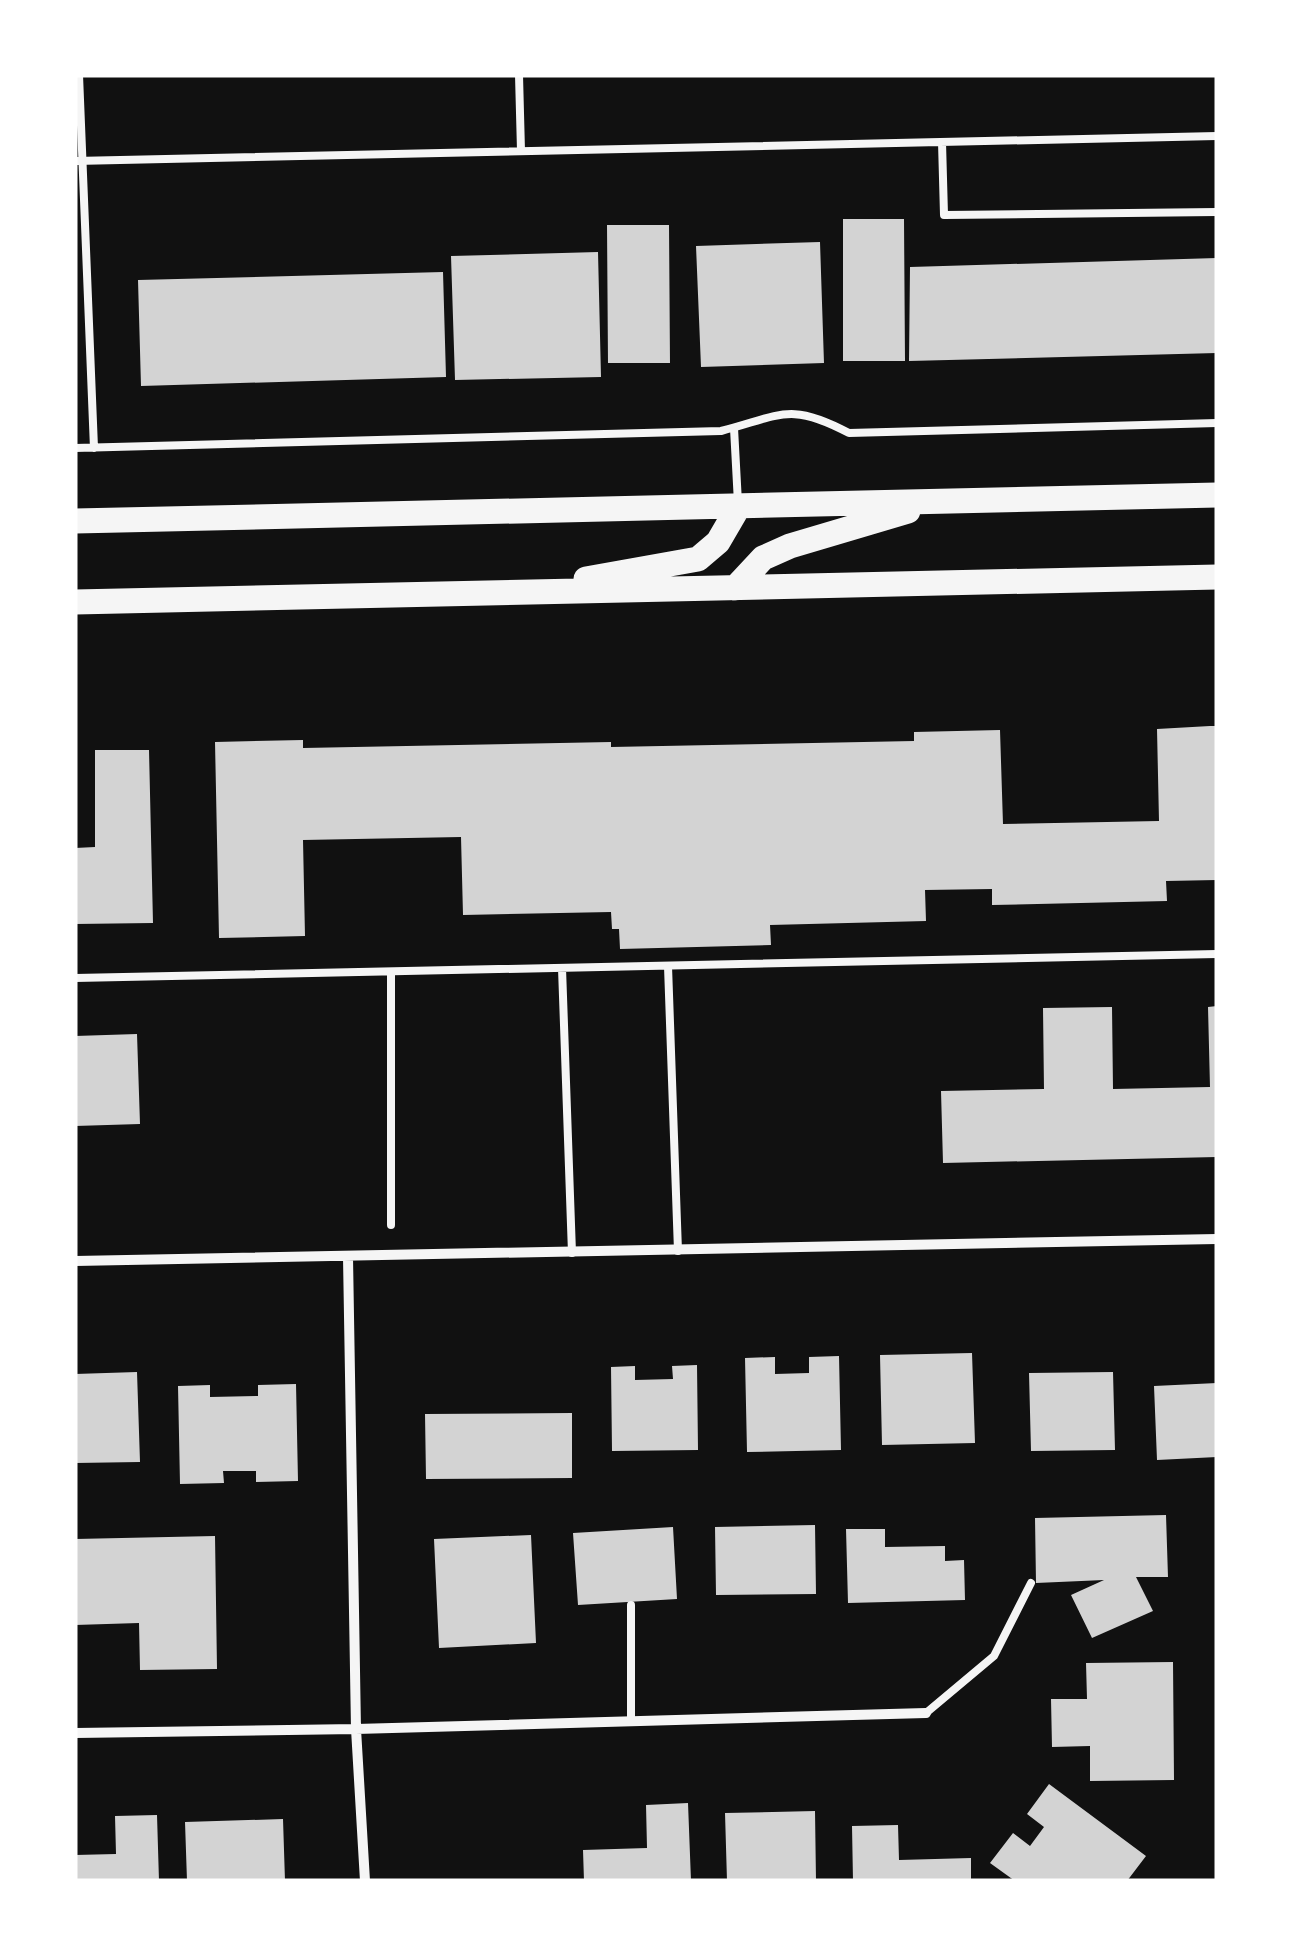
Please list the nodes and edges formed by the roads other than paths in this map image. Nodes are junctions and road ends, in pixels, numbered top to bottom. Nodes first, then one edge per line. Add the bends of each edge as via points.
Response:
1 (79, 75) edge
2 (518, 75) edge
3 (1217, 136) edge
4 (942, 142) junction
5 (521, 151) junction
6 (79, 161) edge
7 (80, 207) edge
8 (1217, 212) edge
9 (1217, 423) edge
10 (734, 428) junction
11 (75, 448) edge
12 (94, 448) junction
13 (1217, 495) edge
14 (941, 501) junction
15 (738, 506) junction
16 (75, 520) edge
17 (1217, 577) edge
18 (735, 588) junction
19 (507, 592) junction
20 (75, 602) edge
21 (1217, 954) edge
22 (668, 966) junction
23 (562, 968) junction
24 (391, 972) junction
25 (75, 978) edge
26 (392, 1225) dead end
27 (1217, 1239) edge
28 (678, 1250) junction
29 (572, 1253) junction
30 (348, 1257) junction
31 (75, 1261) edge
32 (1031, 1583) dead end
33 (631, 1606) dead end
34 (926, 1713) joint
35 (631, 1721) junction
36 (356, 1729) junction
37 (75, 1733) edge
38 (365, 1881) edge

1 - 6 lane
2 - 5 lane
3 - 4 lane
4 - 5 lane
4 - 8 lane via 944,215
5 - 6 lane
6 - 7 lane
7 - 12 lane
9 - 10 lane via 848,433 825,420 781,412
10 - 12 lane
10 - 15 lane
11 - 12 lane
13 - 14 main road
14 - 15 main road
14 - 18 main road via 790,546 763,558
15 - 16 main road
15 - 19 main road via 718,542 698,559
17 - 18 main road
18 - 19 main road
19 - 20 main road
21 - 22 lane
22 - 23 lane
22 - 28 lane
23 - 24 lane
23 - 29 lane
24 - 25 lane
24 - 26 lane
27 - 28 street
28 - 29 street
29 - 30 street
30 - 31 street
30 - 36 street
32 - 34 lane via 994,1656
33 - 35 lane
34 - 35 street
35 - 36 street
36 - 37 street
36 - 38 street

